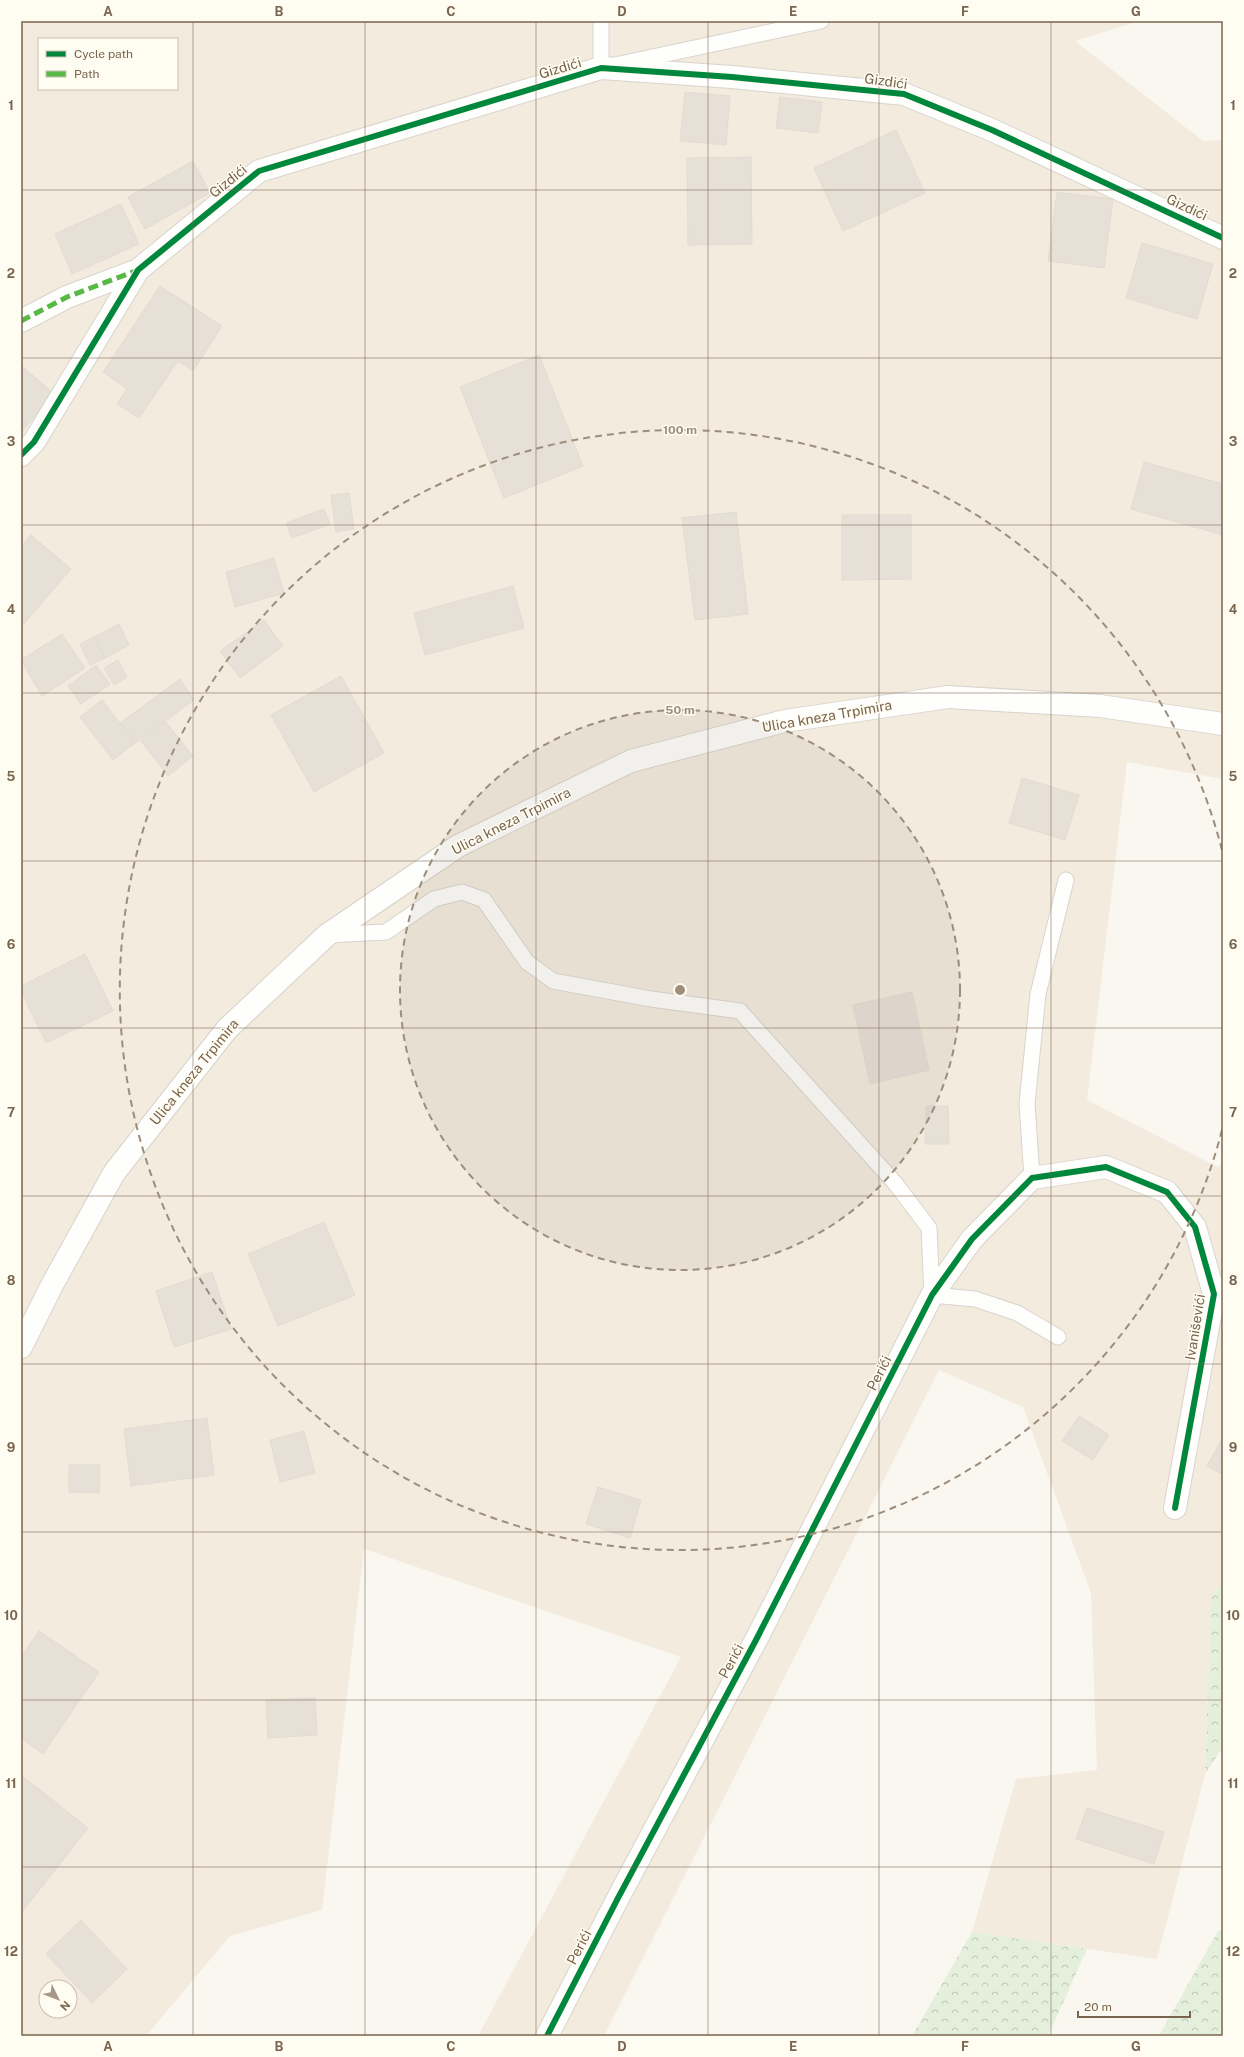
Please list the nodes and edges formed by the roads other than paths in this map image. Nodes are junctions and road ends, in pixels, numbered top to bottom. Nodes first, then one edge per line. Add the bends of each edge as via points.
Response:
1 (601, 21) edge
2 (822, 21) edge
3 (601, 68) junction
4 (1223, 238) edge
5 (138, 270) junction
6 (21, 321) edge
7 (21, 455) edge
8 (1223, 724) edge
9 (1066, 880) dead end
10 (327, 935) junction
11 (1032, 1178) junction
12 (932, 1295) junction
13 (1058, 1337) dead end
14 (21, 1348) edge
15 (1174, 1508) dead end
16 (547, 2036) edge

1 - 3 lane
2 - 3 lane
3 - 4 street, Gizdići via 732,77 904,94 992,130
3 - 5 street, Gizdići via 259,171
5 - 6 street via 66,298
5 - 7 street, Gizdići via 34,442
8 - 10 street, Ulica kneza Trpimira via 1100,706 948,697 785,721 631,761 458,846
9 - 11 lane via 1038,994 1027,1104
10 - 12 lane via 386,932 434,899 462,892 484,900 527,962 553,980 651,999 740,1012 895,1183 929,1228
10 - 14 street, Ulica kneza Trpimira via 227,1029 114,1173 52,1285
11 - 12 street via 972,1239
11 - 15 street, Ivaniševići via 1106,1167 1168,1192 1195,1227 1214,1294
12 - 13 lane via 975,1299 1017,1313
12 - 16 street, Perići via 756,1640

